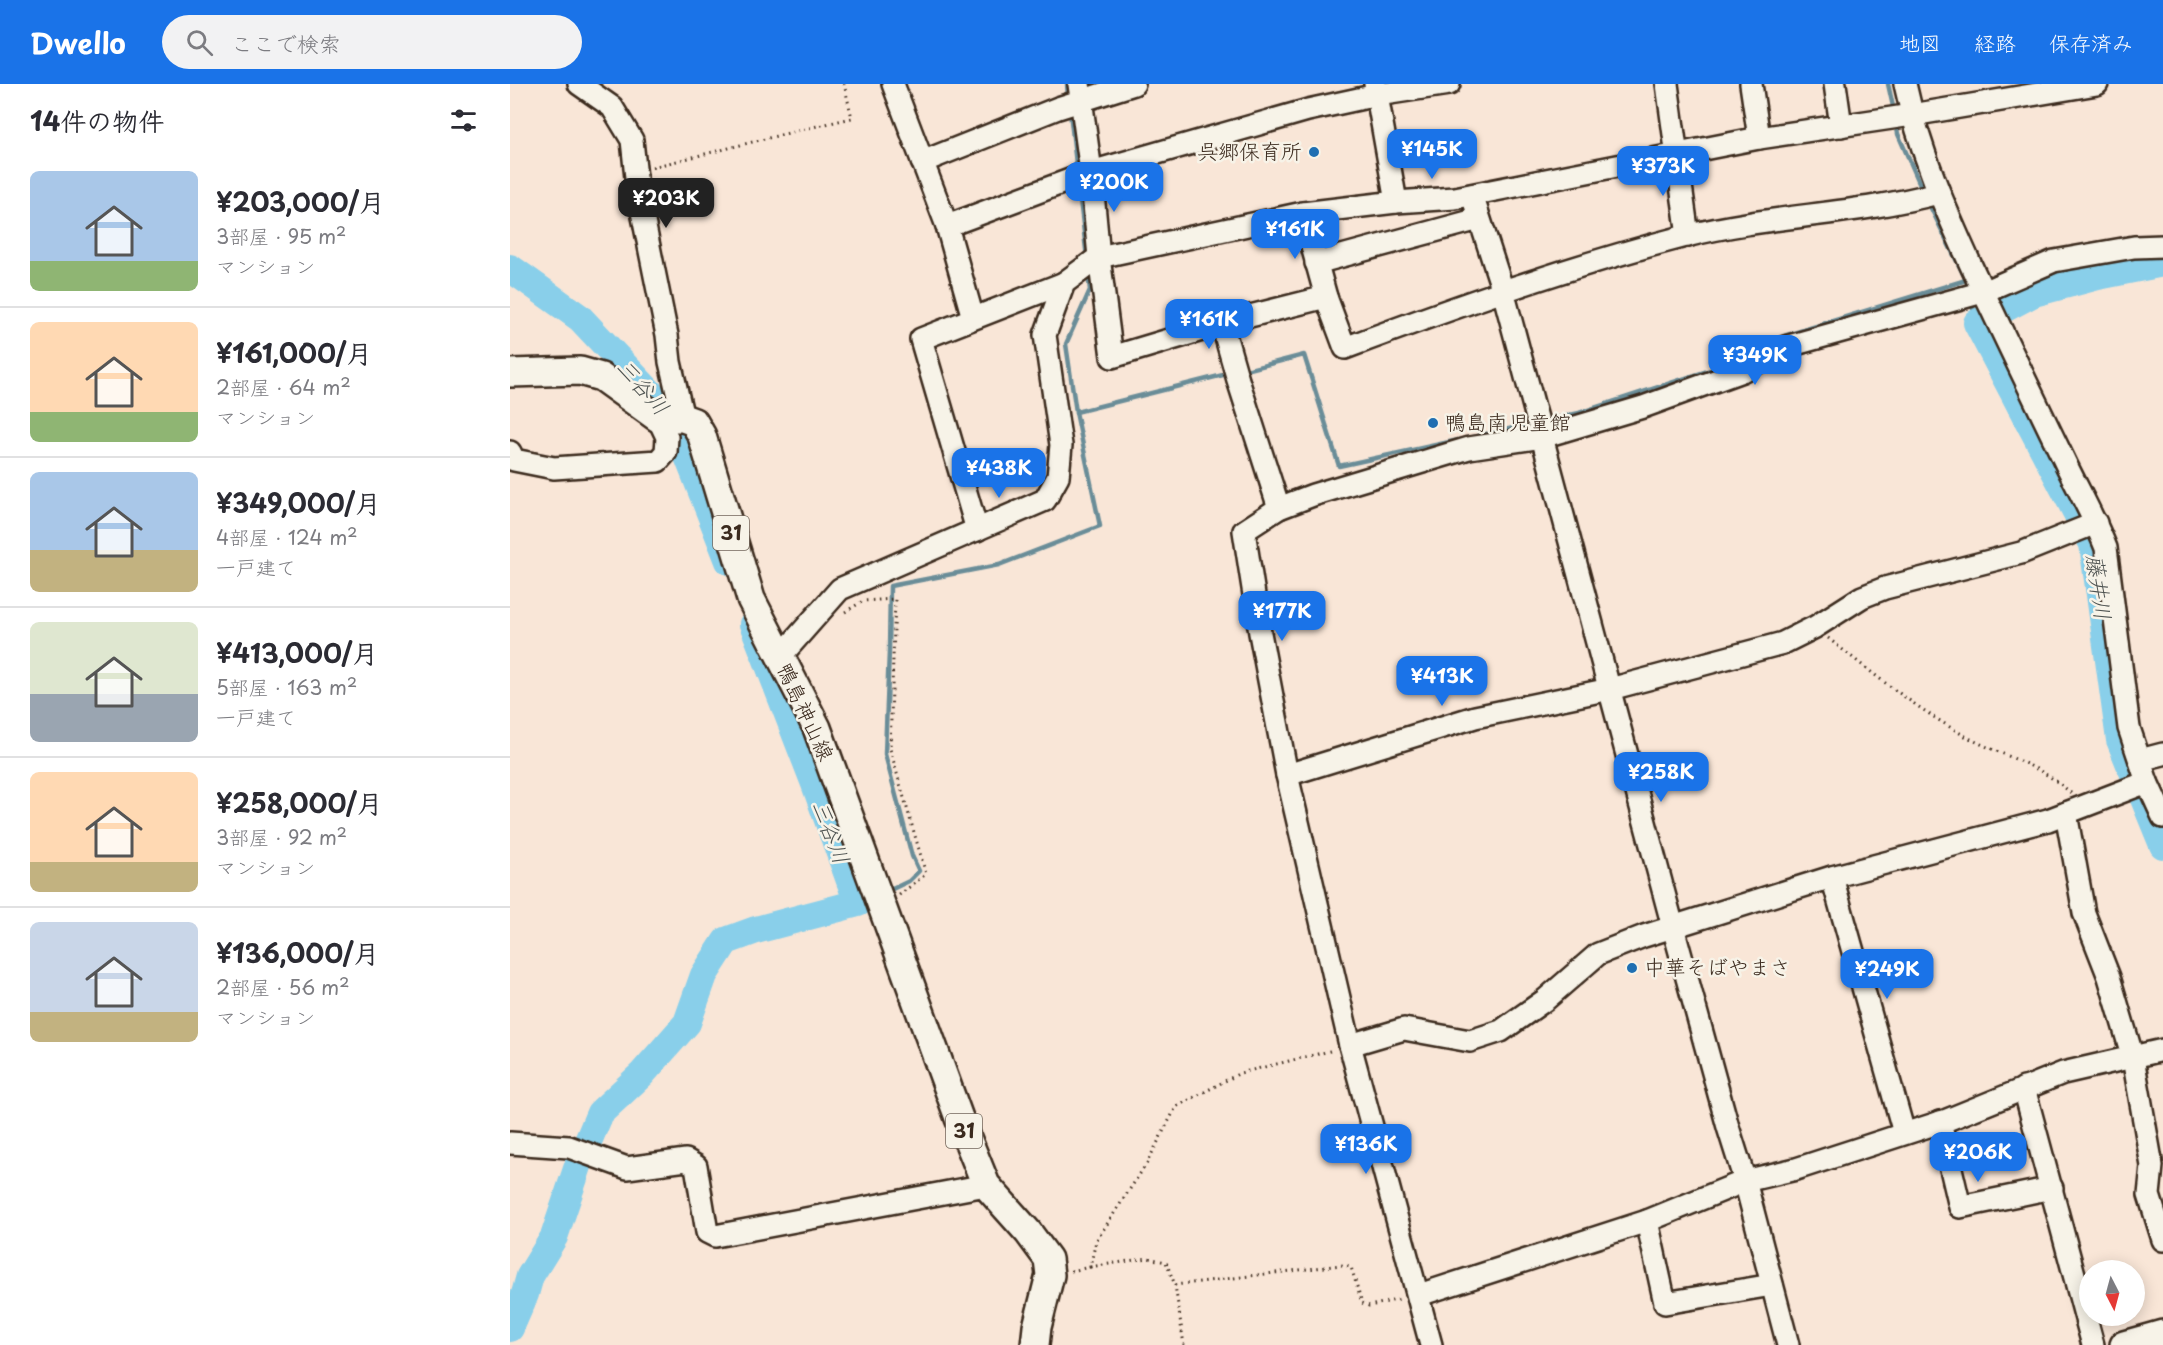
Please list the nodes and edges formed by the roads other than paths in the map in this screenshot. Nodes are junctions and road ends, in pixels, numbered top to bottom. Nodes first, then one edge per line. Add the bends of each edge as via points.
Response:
1 (579, 84) edge
2 (893, 84) edge
3 (1134, 84) edge
4 (1449, 84) edge
5 (1667, 84) edge
6 (1751, 84) edge
7 (1835, 84) edge
8 (1905, 84) edge
9 (2097, 84) edge
10 (1376, 89) edge
11 (1080, 93) edge
12 (1912, 115) junction
13 (1841, 126) junction
14 (1759, 138) junction
15 (1677, 153) junction
16 (922, 162) junction
17 (1091, 172) junction
18 (1938, 193) junction
19 (1472, 195) junction
20 (1396, 202) junction
21 (1303, 213) junction
22 (1479, 219) junction
23 (947, 226) junction
24 (1688, 236) junction
25 (2163, 246) edge
26 (1099, 257) junction
27 (1316, 263) junction
28 (1072, 277) junction
29 (1503, 291) junction
30 (1983, 292) junction
31 (1326, 297) junction
32 (973, 318) junction
33 (1222, 324) junction
34 (510, 373) edge
35 (671, 418) junction
36 (1538, 425) junction
37 (510, 452) edge
38 (1279, 508) junction
39 (2090, 526) junction
40 (977, 530) junction
41 (780, 657) junction
42 (1610, 689) junction
43 (2163, 754) edge
44 (2140, 760) junction
45 (1287, 775) junction
46 (2140, 784) junction
47 (2075, 809) junction
48 (2163, 817) edge
49 (1832, 878) junction
50 (1673, 927) junction
51 (1350, 1045) junction
52 (2163, 1050) edge
53 (2133, 1058) junction
54 (2024, 1088) junction
55 (1940, 1122) junction
56 (1904, 1133) junction
57 (510, 1143) edge
58 (1745, 1181) junction
59 (986, 1185) junction
60 (2052, 1188) junction
61 (1647, 1221) junction
62 (2163, 1240) edge
63 (1772, 1285) junction
64 (1419, 1295) junction
65 (2163, 1334) edge
66 (1035, 1345) edge
67 (1431, 1345) edge
68 (1788, 1345) edge
69 (2093, 1345) edge
70 (2124, 1345) edge

1 - 35 street via 612,107 632,140 667,335
2 - 16 street
3 - 11 street
4 - 10 street
5 - 15 street
6 - 14 street
7 - 13 street
8 - 12 street
9 - 12 street
10 - 17 street
10 - 20 street
11 - 16 street via 1058,108
11 - 17 street
12 - 13 street
12 - 18 street
13 - 14 street
14 - 15 street
15 - 19 street
15 - 24 street
16 - 23 street
17 - 23 street
17 - 26 street
18 - 24 street
18 - 30 street
19 - 20 street
19 - 22 street
20 - 21 street
21 - 26 street
21 - 27 street
22 - 27 street
22 - 29 street
23 - 32 street
24 - 29 street
25 - 30 street via 2054,261
26 - 28 street
26 - 33 street via 1112,357
27 - 31 street
28 - 32 street
28 - 40 street via 1045,335 1061,445 1058,477 1045,500
29 - 31 street via 1345,348
29 - 36 street
30 - 36 street via 1785,347 1742,371 1642,407
30 - 39 street via 2079,491
31 - 33 street
32 - 40 street via 921,339
33 - 38 street
34 - 35 main road, 鴨島神山線 / 31 via 580,371 602,377
35 - 37 street via 666,452 658,460 554,468 514,460
35 - 41 main road, 鴨島神山線 / 31 via 694,422 702,436 751,599
36 - 38 street
36 - 42 street
38 - 45 street via 1244,531
39 - 42 street via 2021,553 1885,588 1783,643
39 - 44 street via 2106,548 2129,728
40 - 41 street via 840,588
41 - 59 main road, 鴨島神山線 / 31 via 817,728
42 - 45 street via 1474,717
42 - 50 street
43 - 44 street
44 - 46 street
45 - 51 street
46 - 47 street
46 - 48 street
47 - 49 street
47 - 53 street via 2084,913 2109,976
49 - 50 street
49 - 56 street
50 - 51 street via 1598,954 1545,1000 1501,1031 1470,1041 1404,1029
50 - 58 street
51 - 64 street
52 - 53 street
53 - 54 street via 2063,1073
53 - 62 street via 2151,1166 2149,1195
54 - 55 street
54 - 60 street
55 - 56 street
55 - 60 street via 1960,1207
56 - 58 street via 1796,1169
57 - 59 street via 569,1147 627,1168 686,1160 696,1166 707,1232 715,1236
58 - 61 street
58 - 63 street
59 - 66 main road, 鴨島神山線 / 31 via 1048,1259 1050,1275
60 - 69 street
61 - 63 street via 1665,1303
61 - 64 street
63 - 68 street
64 - 67 street
65 - 70 main road

